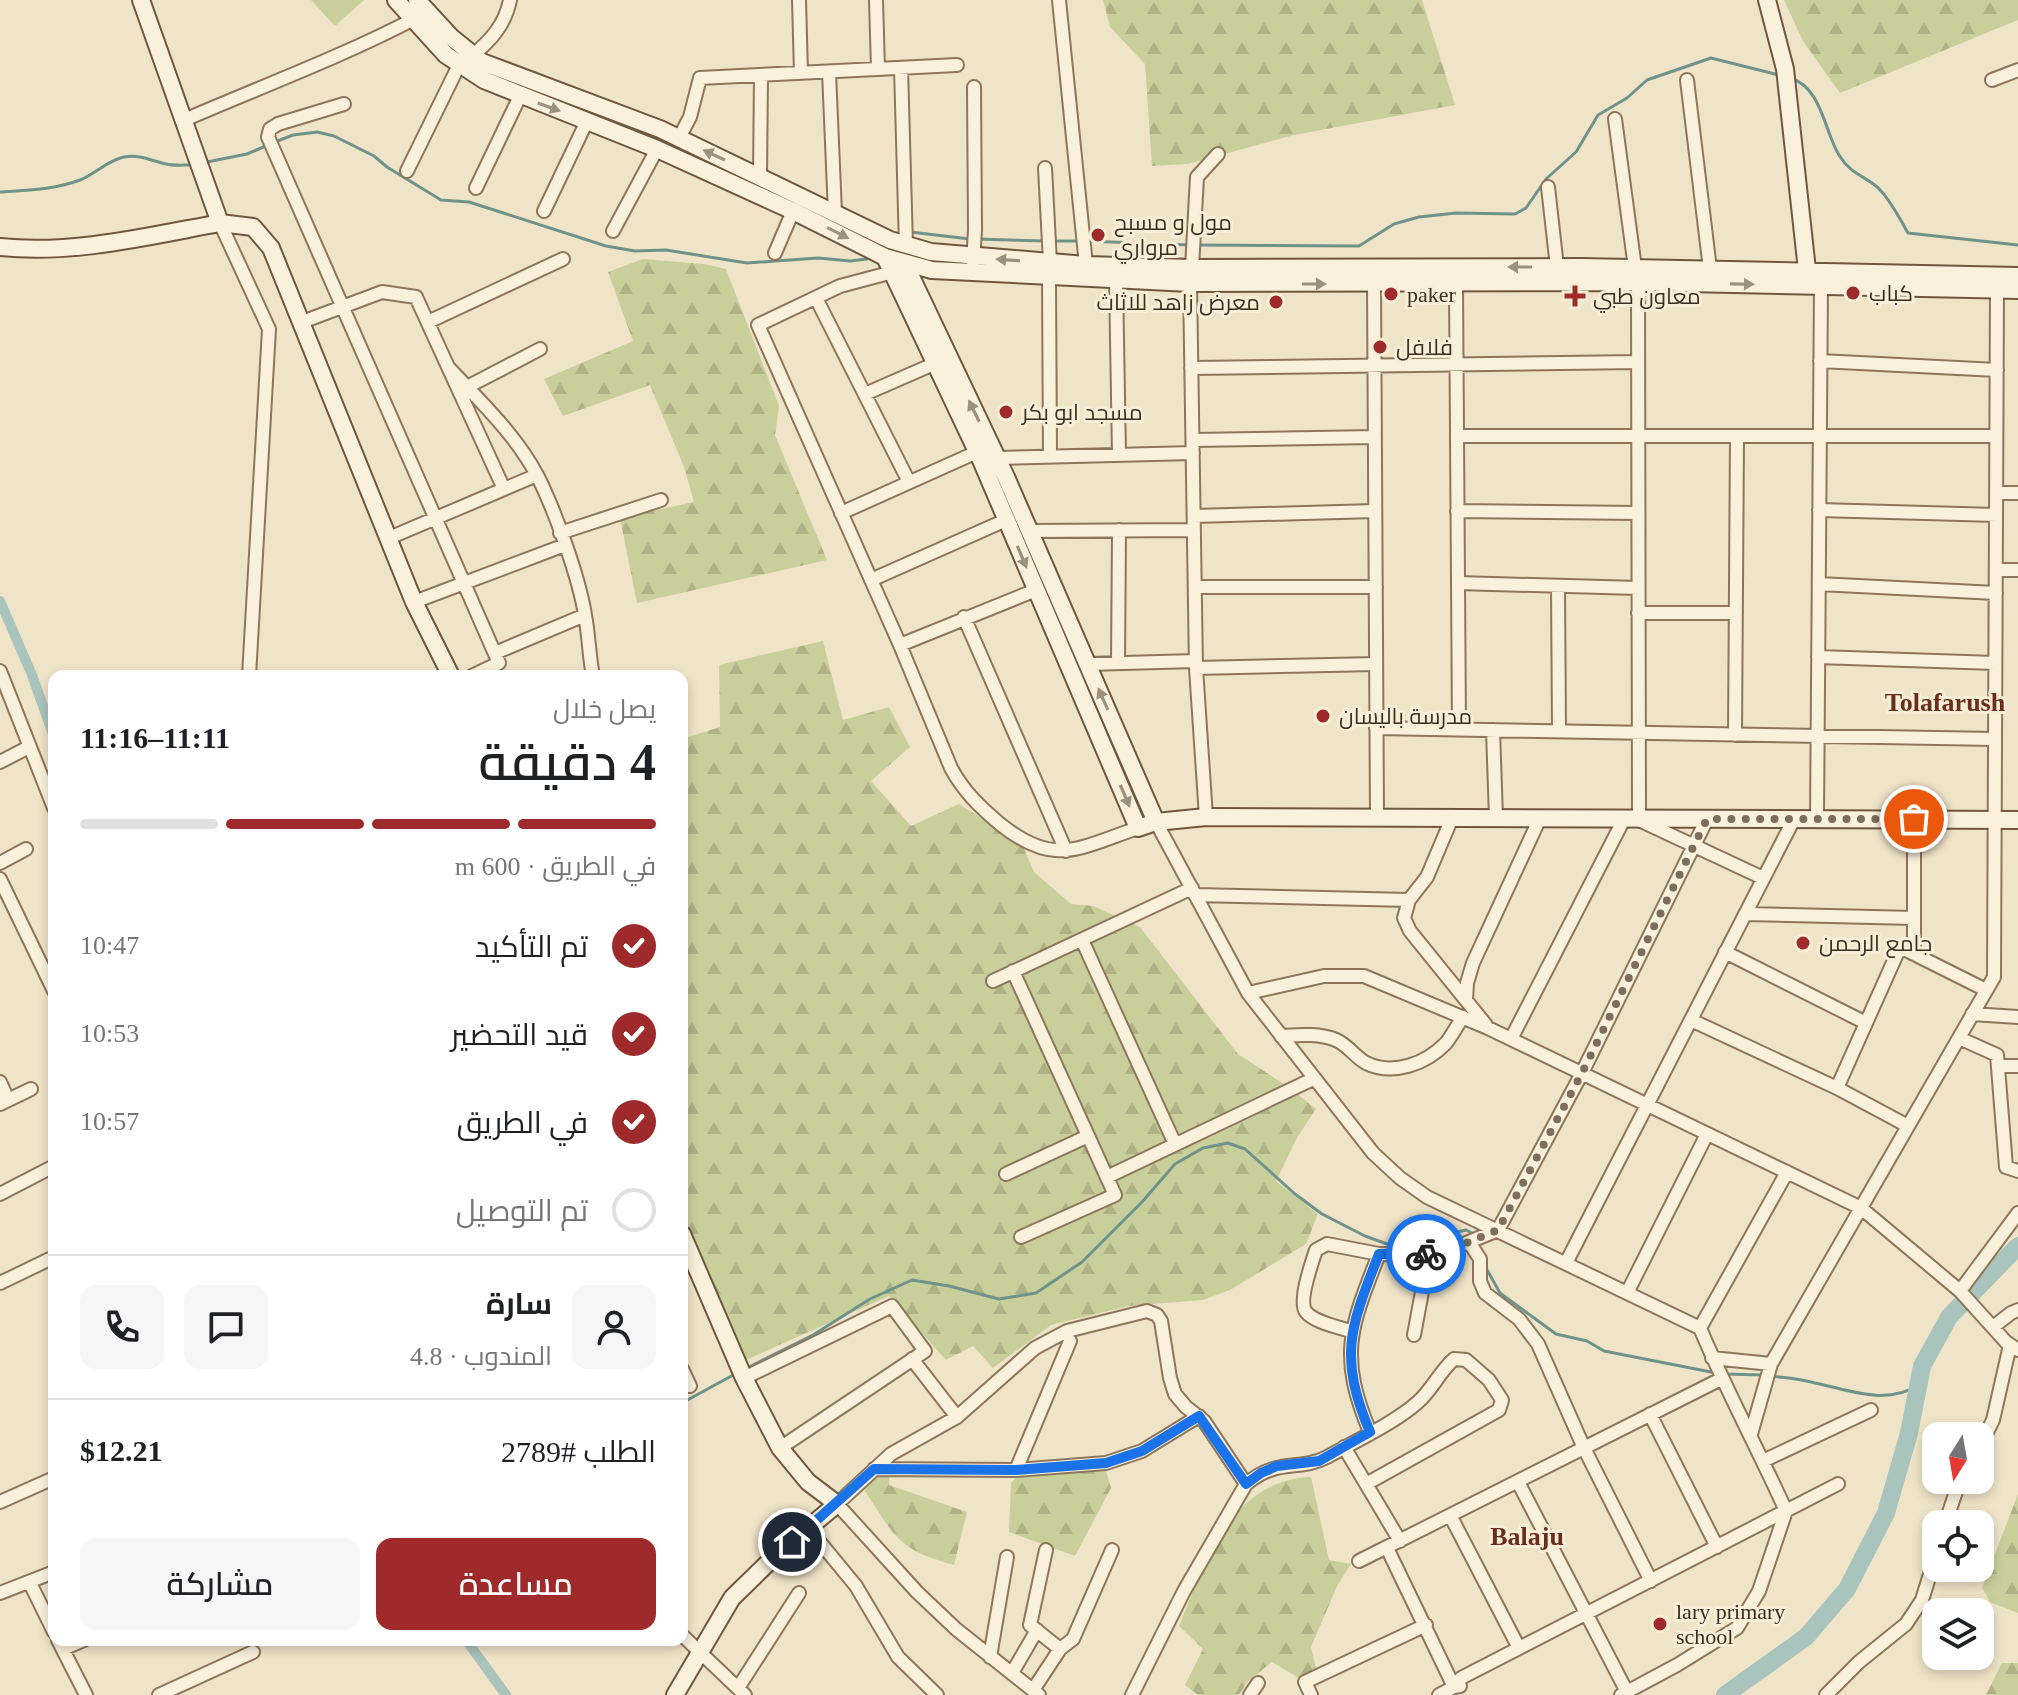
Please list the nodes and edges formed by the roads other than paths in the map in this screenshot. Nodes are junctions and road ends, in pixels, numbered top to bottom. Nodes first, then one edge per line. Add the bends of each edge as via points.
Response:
1 (141, 0) edge
2 (396, 0) edge
3 (417, 0) edge
4 (510, 0) edge
5 (799, 0) edge
6 (876, 0) edge
7 (1059, 0) edge
8 (1767, 0) edge
9 (414, 19) junction
10 (465, 60) junction
11 (957, 65) dead end
12 (901, 68) junction
13 (878, 69) junction
14 (2018, 70) edge
15 (829, 72) junction
16 (801, 73) junction
17 (761, 75) junction
18 (1687, 80) dead end
19 (1992, 80) dead end
20 (974, 87) dead end
21 (520, 96) junction
22 (344, 104) dead end
23 (1615, 119) dead end
24 (182, 121) junction
25 (587, 121) junction
26 (679, 138) junction
27 (664, 152) junction
28 (1218, 154) dead end
29 (1045, 168) dead end
30 (407, 171) dead end
31 (760, 177) junction
32 (1548, 187) dead end
33 (476, 188) dead end
34 (544, 211) dead end
35 (793, 211) junction
36 (835, 213) junction
37 (220, 223) junction
38 (613, 231) dead end
39 (906, 246) junction
40 (0, 247) edge
41 (775, 253) dead end
42 (563, 259) dead end
43 (973, 260) junction
44 (1049, 263) junction
45 (894, 264) junction
46 (1086, 265) junction
47 (1557, 267) junction
48 (1192, 269) junction
49 (1710, 269) junction
50 (1807, 270) junction
51 (1265, 275) junction
52 (1581, 275) junction
53 (1636, 275) junction
54 (2018, 276) edge
55 (1116, 280) junction
56 (1374, 284) junction
57 (1456, 284) junction
58 (1821, 286) junction
59 (1997, 289) junction
60 (2018, 290) edge
61 (816, 298) junction
62 (342, 307) junction
63 (302, 322) junction
64 (428, 322) junction
65 (540, 349) dead end
66 (1820, 361) junction
67 (1638, 362) junction
68 (936, 363) junction
69 (1456, 364) junction
70 (1374, 365) junction
71 (449, 368) junction
72 (1191, 368) junction
73 (1997, 370) junction
74 (951, 380) junction
75 (467, 387) junction
76 (865, 394) junction
77 (1457, 436) junction
78 (1638, 436) junction
79 (1737, 436) junction
80 (1820, 436) junction
81 (1995, 436) junction
82 (1375, 437) junction
83 (1193, 446) junction
84 (977, 452) junction
85 (1119, 455) junction
86 (1050, 457) junction
87 (997, 458) junction
88 (537, 475) junction
89 (999, 481) junction
90 (909, 482) junction
91 (504, 489) junction
92 (1996, 493) junction
93 (2018, 493) edge
94 (661, 500) dead end
95 (1819, 510) junction
96 (1375, 511) junction
97 (1457, 511) junction
98 (841, 513) junction
99 (1638, 513) junction
100 (1996, 515) junction
101 (1194, 516) junction
102 (436, 520) junction
103 (1006, 520) junction
104 (1119, 530) junction
105 (1194, 530) junction
106 (1029, 531) junction
107 (389, 538) junction
108 (562, 539) junction
109 (1996, 570) junction
110 (2018, 570) edge
111 (871, 580) junction
112 (1458, 583) junction
113 (1819, 584) junction
114 (464, 585) junction
115 (1558, 586) junction
116 (1195, 587) junction
117 (1376, 587) junction
118 (1638, 588) junction
119 (1036, 590) junction
120 (1996, 593) junction
121 (414, 602) junction
122 (1638, 613) junction
123 (1736, 613) junction
124 (585, 615) junction
125 (964, 617) junction
126 (1059, 621) junction
127 (900, 645) junction
128 (495, 653) junction
129 (1818, 657) junction
130 (1118, 663) junction
131 (1995, 663) junction
132 (1087, 664) junction
133 (1196, 664) junction
134 (1376, 664) junction
135 (249, 670) edge
136 (448, 670) edge
137 (484, 670) edge
138 (592, 670) edge
139 (0, 671) edge
140 (1376, 728) junction
141 (1459, 729) junction
142 (1493, 730) junction
143 (1559, 731) junction
144 (1638, 733) junction
145 (1735, 735) junction
146 (1818, 737) junction
147 (1995, 739) junction
148 (29, 747) junction
149 (0, 762) edge
150 (48, 793) edge
151 (1206, 817) junction
152 (1377, 818) junction
153 (1452, 818) junction
154 (1496, 818) junction
155 (1540, 818) junction
156 (1631, 819) junction
157 (1707, 819) junction
158 (1794, 819) junction
159 (1817, 819) junction
160 (1914, 819) junction
161 (1994, 820) junction
162 (2018, 820) edge
163 (1156, 822) junction
164 (1138, 828) junction
165 (1695, 844) junction
166 (26, 849) dead end
167 (1066, 851) junction
168 (0, 863) edge
169 (1763, 878) junction
170 (0, 879) edge
171 (1193, 892) junction
172 (1409, 900) junction
173 (1745, 914) junction
174 (1914, 918) junction
175 (1082, 940) junction
176 (1725, 952) junction
177 (1914, 954) junction
178 (1013, 971) junction
179 (48, 979) edge
180 (993, 981) dead end
181 (1986, 990) junction
182 (1248, 993) junction
183 (1466, 1000) junction
184 (1972, 1014) junction
185 (1463, 1017) junction
186 (2018, 1017) edge
187 (1691, 1020) junction
188 (1866, 1023) junction
189 (1488, 1028) junction
190 (1281, 1036) junction
191 (1959, 1038) junction
192 (1511, 1039) junction
193 (1998, 1066) junction
194 (2018, 1066) edge
195 (1582, 1073) junction
196 (1313, 1079) junction
197 (0, 1082) edge
198 (1837, 1088) junction
199 (31, 1089) dead end
200 (4, 1102) edge
201 (1647, 1105) junction
202 (1908, 1126) junction
203 (1707, 1134) junction
204 (1088, 1136) junction
205 (1175, 1144) junction
206 (48, 1170) edge
207 (2018, 1171) edge
208 (1787, 1172) junction
209 (1006, 1174) dead end
210 (1107, 1177) junction
211 (0, 1194) edge
212 (1861, 1208) junction
213 (2018, 1213) edge
214 (1492, 1233) junction
215 (1021, 1237) dead end
216 (1469, 1242) junction
217 (688, 1248) edge
218 (1379, 1254) junction
219 (1429, 1254) junction
220 (48, 1260) edge
221 (1566, 1263) junction
222 (0, 1283) edge
223 (1960, 1291) junction
224 (1627, 1293) junction
225 (2018, 1310) edge
226 (1993, 1327) junction
227 (1700, 1328) junction
228 (1353, 1332) junction
229 (1414, 1335) dead end
230 (1070, 1341) dead end
231 (2014, 1348) edge
232 (1712, 1358) junction
233 (912, 1359) junction
234 (1771, 1364) junction
235 (741, 1371) junction
236 (1721, 1379) junction
237 (688, 1382) edge
238 (690, 1386) dead end
239 (1871, 1410) dead end
240 (1650, 1414) junction
241 (1199, 1416) junction
242 (957, 1417) junction
243 (1992, 1422) edge
244 (1370, 1432) junction
245 (1751, 1434) junction
246 (1344, 1447) junction
247 (780, 1448) junction
248 (1584, 1448) junction
249 (1763, 1461) junction
250 (874, 1469) junction
251 (1016, 1470) junction
252 (48, 1481) edge
253 (1518, 1482) junction
254 (1246, 1484) junction
255 (1366, 1484) junction
256 (1838, 1484) dead end
257 (0, 1502) edge
258 (837, 1504) junction
259 (1786, 1511) junction
260 (1450, 1515) junction
261 (809, 1529) junction
262 (1400, 1541) junction
263 (1717, 1547) junction
264 (1387, 1548) junction
265 (1046, 1550) dead end
266 (1112, 1550) dead end
267 (1007, 1557) dead end
268 (1359, 1561) dead end
269 (48, 1575) edge
270 (1651, 1581) junction
271 (1928, 1582) edge
272 (30, 1583) junction
273 (0, 1593) edge
274 (799, 1593) dead end
275 (1586, 1613) junction
276 (48, 1620) edge
277 (1426, 1625) junction
278 (1037, 1630) junction
279 (688, 1641) edge
280 (61, 1646) edge
281 (1519, 1648) junction
282 (1060, 1649) junction
283 (699, 1651) junction
284 (253, 1652) dead end
285 (990, 1657) junction
286 (1012, 1673) junction
287 (1258, 1683) dead end
288 (1462, 1687) edge
289 (742, 1692) edge
290 (1036, 1693) edge
291 (1624, 1694) edge
292 (86, 1695) edge
293 (159, 1695) edge
294 (675, 1695) edge
295 (937, 1695) edge
296 (1132, 1695) edge
297 (1250, 1695) edge
298 (1311, 1695) edge
299 (1439, 1695) edge
300 (1826, 1695) edge

1 - 24 main road
2 - 9 main road
3 - 10 main road
4 - 10 street via 498,32
5 - 16 street
6 - 13 street
7 - 46 street
8 - 50 main road via 1785,69
9 - 10 main road via 437,46
9 - 24 street via 346,54
10 - 21 main road via 484,80
10 - 26 main road via 584,99
10 - 30 street
11 - 12 street
12 - 13 street
12 - 39 street
13 - 15 street
14 - 19 street
15 - 16 street
15 - 36 street
16 - 17 street
17 - 26 street via 700,78
17 - 31 street
18 - 49 street
20 - 43 street
21 -> 25 main road
21 - 33 street
22 - 62 street via 270,129 270,143
23 - 53 street
24 - 37 main road
25 - 27 main road
25 - 34 street
26 - 27 main road
31 -> 26 main road
27 - 35 main road
27 - 38 street
28 - 48 street via 1197,177
29 - 44 street
31 - 36 main road
32 - 47 street
35 - 41 street
35 -> 45 main road
36 - 39 main road
37 - 40 main road via 71,246
37 - 63 main road via 248,225 260,232
37 - 135 street via 269,329
39 - 43 main road
42 - 64 street
43 - 44 main road
43 - 45 main road via 941,272
44 - 46 main road
44 - 55 main road
44 - 86 street
45 - 61 street
45 - 68 main road
45 - 74 main road
46 - 48 main road
47 -> 51 main road
47 - 52 main road
48 - 51 main road
48 - 55 main road
48 - 72 street
49 - 50 main road
49 - 53 main road
50 - 54 main road
51 -> 56 main road
52 - 53 main road
52 - 57 main road
53 -> 58 main road
53 - 67 street
55 - 85 street
56 - 57 main road
56 - 70 street
57 - 69 street
58 - 59 main road
58 - 66 street
59 - 60 main road
59 - 73 street
61 - 76 street
61 - 98 street via 758,325
62 - 63 street
62 - 64 street via 382,292 416,297
62 - 102 street
63 - 107 main road
64 - 71 street
65 - 75 street
66 - 73 street
66 - 80 street
67 - 69 street
67 - 78 street
68 - 74 main road
68 - 76 street
69 - 70 street
69 - 77 street
70 - 72 street
70 - 82 street
71 - 75 street
71 - 91 street
72 - 83 street
73 - 81 street
74 - 84 main road
87 -> 74 main road
75 - 88 street
76 - 90 street
77 - 78 street
77 - 97 street
78 - 79 street
78 - 99 street
79 - 80 street
79 - 123 street
80 - 81 street
80 - 95 street
81 - 92 street
82 - 83 street
82 - 96 street
83 - 85 street
83 - 101 street
84 - 89 main road
84 - 90 street
85 - 86 street
86 - 87 street
87 - 89 main road
88 - 91 street
88 - 108 street
89 - 103 main road
89 - 106 main road
90 - 98 street
91 - 102 street
92 - 93 street
92 - 100 street
94 - 108 street
95 - 100 street
95 - 113 street
96 - 101 street
96 - 117 street
97 - 99 street
97 - 112 street
98 - 111 street
99 - 118 street
100 - 109 street
101 - 105 street
102 - 107 street
102 - 114 street
103 - 111 street
103 -> 119 main road
104 - 105 street
104 - 106 street
104 - 130 street
105 - 116 street
106 - 126 main road
107 - 121 main road
108 - 114 street
108 - 124 street
109 - 110 street
109 - 120 street
111 - 127 street
112 - 115 street
112 - 141 street
113 - 120 street
113 - 129 street
114 - 121 street
114 - 128 street
115 - 118 street
115 - 143 street
116 - 117 street
116 - 133 street
117 - 134 street
118 - 122 street
119 - 125 street
119 - 126 main road
120 - 131 street
121 - 136 main road
122 - 123 street
122 - 144 street
123 - 145 street
124 - 128 street
124 - 138 street
125 - 127 street
125 - 167 street
126 - 132 main road
126 -> 164 main road
127 - 167 street via 967,794 1025,843
128 - 137 street via 499,663
129 - 131 street
129 - 146 street
130 - 132 street
130 - 133 street
131 - 147 street
163 -> 132 main road
133 - 134 street
133 - 151 street
134 - 140 street
139 - 148 street
140 - 141 street
140 - 152 street
141 - 142 street
142 - 143 street
142 - 154 street
143 - 144 street
144 - 145 street
144 - 156 street
145 - 146 street
146 - 147 street
146 - 159 street
147 - 161 street
148 - 149 street
148 - 150 street
151 - 152 main road
151 - 163 main road
152 - 153 main road
153 - 154 main road
153 - 172 street via 1427,877
154 - 155 main road
155 - 156 main road
155 - 183 street via 1473,963
156 - 157 main road
156 - 165 street
156 - 192 street
157 - 158 main road
157 - 165 street
158 - 159 main road
158 - 169 street
159 - 160 main road
160 - 161 main road
160 - 174 street
161 - 162 main road
161 - 181 street via 1994,977
163 - 164 main road
163 - 171 street
164 - 167 street
165 - 169 street
165 - 195 street
166 - 168 street
169 - 173 street
170 - 179 street
171 - 172 street
171 - 175 street
171 - 182 street
172 - 183 street via 1404,918 1410,931
173 - 174 street
173 - 176 street
174 - 177 street
175 - 178 street
175 - 205 street
176 - 187 street
176 - 188 street
177 - 181 street
177 - 188 street via 1900,947
178 - 180 street
178 - 204 street
181 - 184 street
182 - 185 street via 1324,976 1364,976
182 - 190 street
183 - 189 street
184 - 186 street
184 - 191 street
185 - 189 street
185 - 190 street via 1445,1044 1405,1068 1364,1062 1335,1040
187 - 198 street
187 - 201 street
188 - 198 street
189 - 192 street
190 - 196 street
191 - 193 street via 1997,1055
191 - 202 street
192 - 195 street
193 - 194 street
193 - 207 street via 2006,1167
195 - 201 street
195 - 214 street
196 - 205 street
196 - 214 street via 1400,1178
197 - 200 street
198 - 202 street
199 - 200 street
201 - 203 street
201 - 221 street
202 - 212 street
203 - 208 street
203 - 224 street
204 - 209 street
204 - 210 street
205 - 210 street
206 - 211 street
208 - 212 street
208 - 227 street
210 - 215 street via 1115,1195
212 - 223 street
212 - 234 street
213 - 223 street
214 - 216 street
214 - 221 street
216 - 219 street
216 - 248 street via 1480,1259 1485,1293 1519,1319 1538,1344
217 - 235 main road
218 - 219 street
218 - 228 street
218 - 228 street via 1327,1244 1315,1253 1304,1310
219 - 229 street
220 - 222 street
221 - 224 street
223 - 226 street
224 - 227 street
225 - 226 street
226 - 231 street
227 - 232 street
228 - 244 street via 1351,1379
230 - 251 street
231 - 243 street
232 - 234 street
232 - 236 street
233 - 235 street via 925,1351 892,1306
233 - 242 street
233 - 247 street
234 - 245 street
235 - 247 main road
236 - 240 street
236 - 245 street
237 - 238 street
239 - 249 street
240 - 248 street
240 - 263 street
241 - 242 street via 1175,1394 1161,1321 1147,1311 1052,1338
241 - 251 street via 1119,1460
241 - 254 street
242 - 250 street
244 - 246 street
244 - 255 street via 1418,1402 1458,1358 1483,1373 1502,1400 1497,1411
245 - 249 street
246 - 254 street via 1319,1461 1269,1469
246 - 255 street
247 - 258 main road via 808,1482
248 - 253 street
248 - 270 street
249 - 259 street
250 - 251 street
250 - 258 street
252 - 257 street
253 - 260 street
253 - 275 street
254 - 296 street
255 - 262 street
256 - 259 street
258 - 261 main road
258 - 285 street via 917,1592
259 - 263 street
259 - 291 street via 1759,1591 1737,1628
260 - 262 street
260 - 281 street
261 - 283 main road via 732,1598
261 - 295 street via 856,1586 898,1657
262 - 264 street
263 - 270 street
264 - 268 street
264 - 277 street
265 - 278 street via 1030,1625
266 - 282 street via 1073,1639
267 - 285 street
269 - 272 street
270 - 275 street
271 - 300 street via 1906,1624
272 - 273 street
272 - 276 street
274 - 289 street
275 - 281 street
275 - 291 street
277 - 288 street
277 - 298 street via 1305,1682
278 - 282 street
278 - 286 street
279 - 283 street
280 - 292 street
281 - 288 street
282 - 290 street
283 - 289 street
283 - 294 main road
284 - 293 street
285 - 286 street
286 - 290 street
287 - 297 street
288 - 299 street

